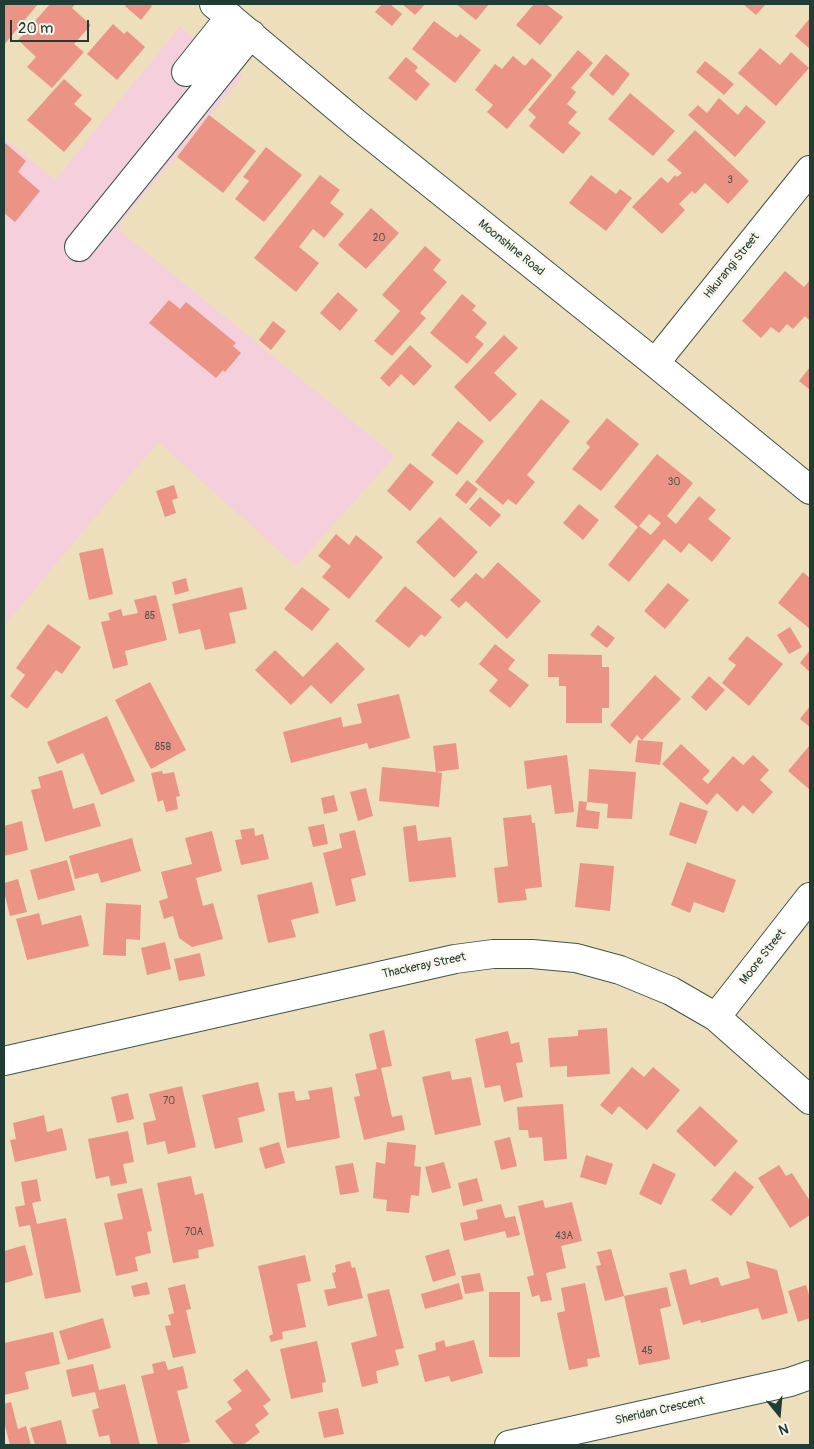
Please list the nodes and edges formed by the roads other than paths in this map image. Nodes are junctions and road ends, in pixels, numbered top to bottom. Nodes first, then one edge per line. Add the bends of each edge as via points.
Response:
1 (222, 10) edge
2 (251, 34) junction
3 (186, 72) dead end
4 (810, 170) edge
5 (79, 247) dead end
6 (655, 363) junction
7 (810, 490) edge
8 (810, 897) edge
9 (716, 1017) junction
10 (4, 1062) edge
11 (810, 1100) edge
12 (810, 1375) edge
13 (509, 1445) edge

1 - 2 street, Moonshine Road
1 - 3 street
2 - 5 street
2 - 6 street, Moonshine Road via 366,131
4 - 6 street, Hikurangi Street
6 - 7 street, Moonshine Road
8 - 9 street, Moore Street
9 - 10 street, Thackeray Street via 672,991 620,970 576,958 493,954 455,959
9 - 11 street, Thackeray Street
12 - 13 street, Sheridan Crescent

